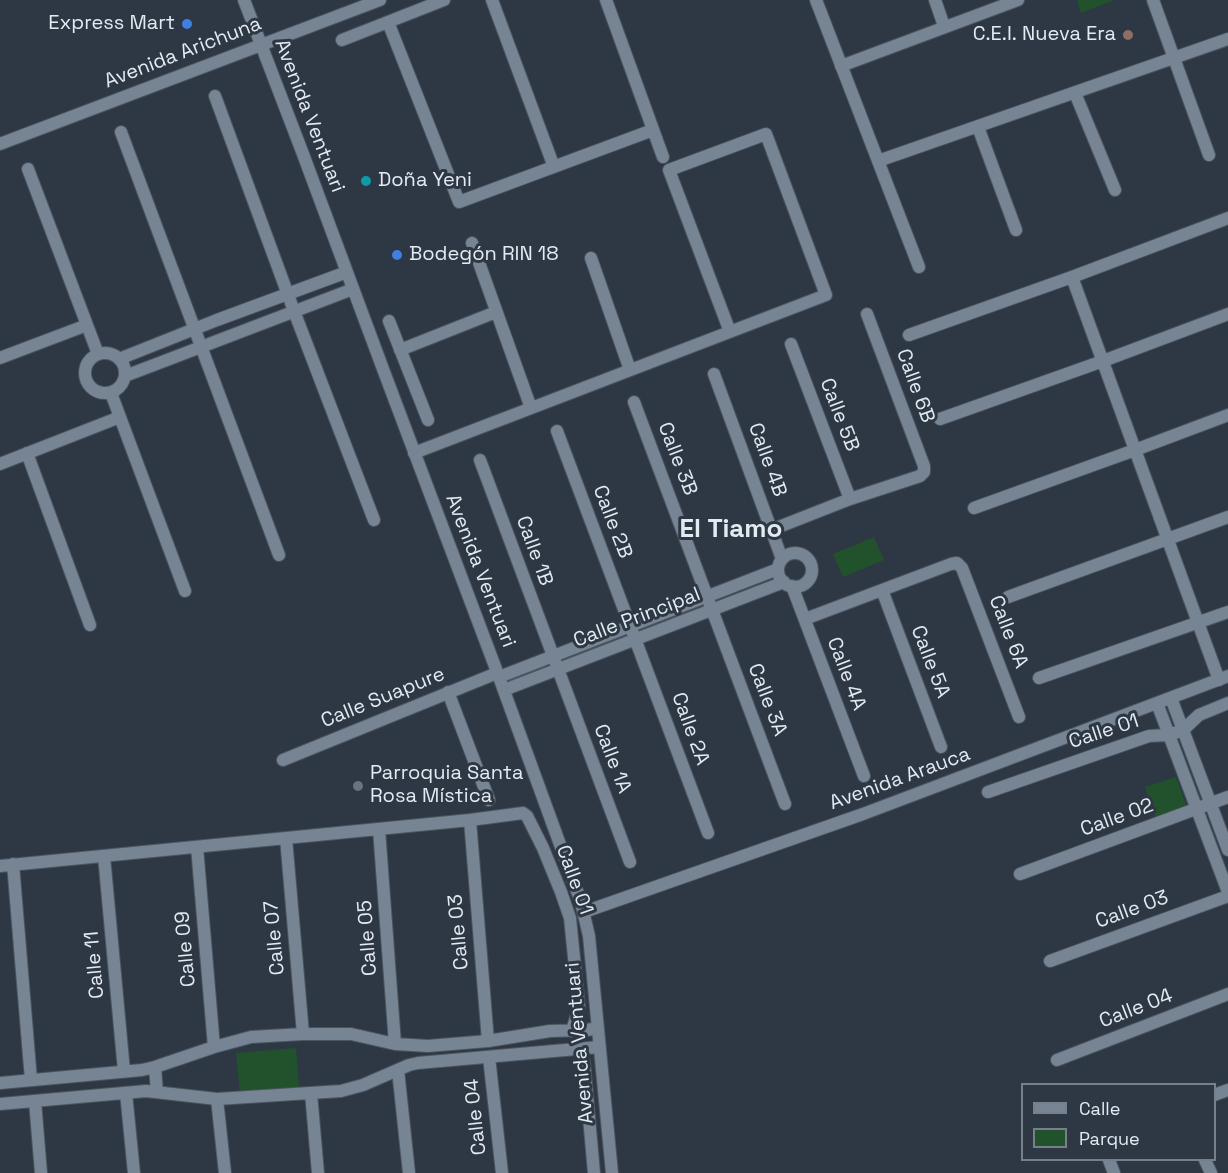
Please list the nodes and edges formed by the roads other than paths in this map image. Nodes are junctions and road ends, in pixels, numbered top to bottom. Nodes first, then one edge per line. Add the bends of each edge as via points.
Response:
1 (244, 0) edge
2 (380, 0) edge
3 (444, 0) edge
4 (492, 0) edge
5 (606, 0) edge
6 (816, 0) edge
7 (935, 0) edge
8 (1018, 0) edge
9 (1153, 0) edge
10 (388, 22) junction
11 (944, 27) junction
12 (1228, 39) edge
13 (342, 40) dead end
14 (261, 44) junction
15 (1174, 58) junction
16 (841, 66) junction
17 (1075, 93) junction
18 (215, 96) dead end
19 (978, 127) junction
20 (653, 130) junction
21 (121, 132) dead end
22 (0, 144) edge
23 (1209, 155) dead end
24 (663, 157) dead end
25 (878, 161) junction
26 (554, 167) junction
27 (28, 169) dead end
28 (1115, 190) dead end
29 (1228, 218) edge
30 (1016, 230) dead end
31 (472, 243) dead end
32 (591, 258) dead end
33 (919, 267) dead end
34 (347, 272) junction
35 (1072, 277) junction
36 (353, 289) junction
37 (288, 294) junction
38 (294, 311) junction
39 (496, 312) junction
40 (867, 314) dead end
41 (1228, 314) edge
42 (389, 321) dead end
43 (87, 325) junction
44 (194, 329) junction
45 (730, 332) junction
46 (909, 335) dead end
47 (791, 344) dead end
48 (200, 347) junction
49 (400, 350) junction
50 (98, 354) junction
51 (0, 358) edge
52 (119, 359) junction
53 (1103, 361) junction
54 (630, 370) junction
55 (714, 374) dead end
56 (125, 376) junction
57 (111, 393) junction
58 (634, 402) dead end
59 (531, 408) junction
60 (1228, 415) edge
61 (120, 417) junction
62 (940, 418) dead end
63 (428, 420) dead end
64 (557, 431) dead end
65 (1135, 450) junction
66 (27, 453) junction
67 (414, 453) junction
68 (480, 460) dead end
69 (0, 464) edge
70 (850, 500) junction
71 (974, 508) dead end
72 (1228, 517) edge
73 (374, 520) dead end
74 (771, 530) junction
75 (1168, 540) junction
76 (279, 555) dead end
77 (780, 564) junction
78 (788, 584) junction
79 (882, 590) junction
80 (185, 591) dead end
81 (708, 596) junction
82 (1008, 597) dead end
83 (712, 610) junction
84 (1228, 612) edge
85 (805, 619) junction
86 (1197, 623) junction
87 (90, 625) dead end
88 (630, 626) junction
89 (635, 639) junction
90 (552, 656) junction
91 (557, 669) junction
92 (498, 675) junction
93 (1039, 678) dead end
94 (1223, 678) edge
95 (504, 690) junction
96 (448, 692) junction
97 (1171, 698) junction
98 (1157, 703) junction
99 (1228, 703) edge
100 (1019, 717) dead end
101 (1183, 730) junction
102 (1169, 735) junction
103 (941, 747) dead end
104 (283, 760) dead end
105 (864, 776) dead end
106 (988, 792) dead end
107 (1228, 797) edge
108 (489, 800) dead end
109 (785, 804) dead end
110 (1211, 804) junction
111 (1197, 809) junction
112 (470, 820) junction
113 (380, 829) junction
114 (708, 833) dead end
115 (286, 838) junction
116 (196, 847) junction
117 (1228, 850) edge
118 (104, 856) junction
119 (630, 862) dead end
120 (6, 865) edge
121 (1020, 874) dead end
122 (1228, 894) edge
123 (584, 912) junction
124 (1050, 961) dead end
125 (1228, 994) edge
126 (598, 1028) junction
127 (572, 1031) junction
128 (303, 1034) junction
129 (488, 1041) junction
130 (394, 1044) junction
131 (214, 1047) junction
132 (428, 1047) junction
133 (599, 1047) junction
134 (489, 1057) junction
135 (1057, 1060) dead end
136 (429, 1061) junction
137 (584, 1062) dead end
138 (155, 1067) junction
139 (398, 1070) junction
140 (124, 1071) junction
141 (31, 1080) junction
142 (0, 1083) edge
143 (157, 1092) junction
144 (126, 1093) junction
145 (311, 1093) junction
146 (217, 1099) junction
147 (34, 1101) junction
148 (0, 1104) edge
149 (41, 1173) edge
150 (134, 1173) edge
151 (225, 1173) edge
152 (318, 1173) edge
153 (409, 1173) edge
154 (502, 1173) edge
155 (594, 1173) edge
156 (612, 1173) edge

1 - 14 street, Avenida Ventuari
2 - 14 street, Avenida Arichuna
3 - 10 street
4 - 26 street
5 - 20 street
6 - 16 street
7 - 11 street
8 - 11 street
9 - 15 street
10 - 13 street
10 - 26 street via 459,202
11 - 16 street
12 - 15 street
14 - 22 street, Avenida Arichuna
14 - 34 street, Avenida Ventuari
15 - 17 street
15 - 23 street
16 - 25 street
17 - 19 street
17 - 28 street
18 - 37 street
19 - 25 street
19 - 30 street
20 - 24 street
20 - 26 street
21 - 44 street
25 - 33 street
27 - 43 street
29 - 35 street
31 - 39 street
32 - 54 street
34 - 36 street, Avenida Ventuari
34 - 37 street
35 - 46 street
35 - 53 street
36 - 38 street
36 - 67 street, Avenida Ventuari
37 - 38 street
37 - 44 street
38 - 48 street
38 - 73 street
39 - 49 street
39 - 59 street
40 - 70 street, Calle 6B via 924,472
41 - 53 street
42 - 49 street
43 - 50 street
43 - 51 street
44 - 48 street
44 - 52 street
45 - 45 street via 826,295 766,134 669,170
45 - 54 street
47 - 70 street, Calle 5B
48 - 56 street
48 - 76 street
49 - 63 street
50 - 52 street
50 - 57 street via 87,364 85,376 97,392
52 - 56 street
53 - 62 street
53 - 65 street
54 - 59 street
55 - 74 street, Calle 4B
56 - 57 street
57 - 61 street
58 - 81 street, Calle 3B
59 - 67 street
60 - 65 street
61 - 66 street
61 - 80 street
64 - 88 street, Calle 2B
65 - 71 street
65 - 75 street
66 - 69 street
66 - 87 street
67 - 92 street, Avenida Ventuari
68 - 90 street, Calle 1B
70 - 74 street
72 - 75 street
74 - 77 street, Calle 4B
75 - 82 street
75 - 86 street
77 - 78 street via 779,575
77 - 78 street via 787,555 797,554 810,563 809,578 801,585
77 - 81 street, Calle Principal
78 - 83 street, Calle Principal
78 - 85 street, Calle 4A
79 - 85 street
79 - 100 street, Calle 6A via 957,563
79 - 103 street, Calle 5A
81 - 83 street, Calle 3B
81 - 88 street, Calle Principal
83 - 89 street, Calle Principal
83 - 109 street, Calle 3A
84 - 86 street
85 - 105 street, Calle 4A
86 - 93 street
86 - 94 street
88 - 89 street, Calle 2B
88 - 90 street, Calle Principal
89 - 91 street, Calle Principal
89 - 114 street, Calle 2A
90 - 91 street, Calle 1B
90 - 92 street, Calle Principal
91 - 95 street, Calle Principal
91 - 119 street, Calle 1A
92 - 95 street, Avenida Ventuari
92 - 96 street, Calle Suapure
94 - 97 street, Avenida Arauca
95 - 123 street, Avenida Ventuari
96 - 104 street, Calle Suapure
96 - 108 street
97 - 98 street, Avenida Arauca
97 - 101 street
98 - 102 street
98 - 123 street, Avenida Arauca via 863,814
99 - 101 street, Calle 01 via 1199,715
101 - 102 street, Calle 01
101 - 110 street
102 - 106 street, Calle 01 via 1149,736
102 - 111 street
107 - 110 street, Calle 02
110 - 111 street, Calle 02
110 - 117 street
111 - 121 street, Calle 02
111 - 122 street
112 - 113 street
112 - 127 street, Calle 01 via 524,813 543,848 570,918 579,1007
112 - 129 street, Calle 03
113 - 115 street
113 - 130 street, Calle 05
115 - 116 street
115 - 128 street, Calle 07
116 - 118 street
116 - 131 street, Calle 09
118 - 120 street
118 - 140 street, Calle 11
120 - 141 street
122 - 124 street, Calle 03
123 - 126 street, Avenida Ventuari
125 - 135 street, Calle 04
126 - 127 street
126 - 133 street, Avenida Ventuari
127 - 129 street
128 - 130 street via 351,1034
128 - 131 street via 245,1037
129 - 132 street
130 - 132 street
131 - 138 street
132 - 136 street
133 - 134 street
133 - 156 street, Avenida Ventuari
134 - 136 street
134 - 154 street, Calle 04
136 - 139 street
137 - 155 street
138 - 140 street
138 - 143 street
139 - 145 street via 350,1089
139 - 153 street
140 - 141 street
141 - 142 street
143 - 144 street
143 - 146 street
144 - 147 street
144 - 150 street
145 - 146 street
145 - 152 street
146 - 151 street
147 - 148 street
147 - 149 street

